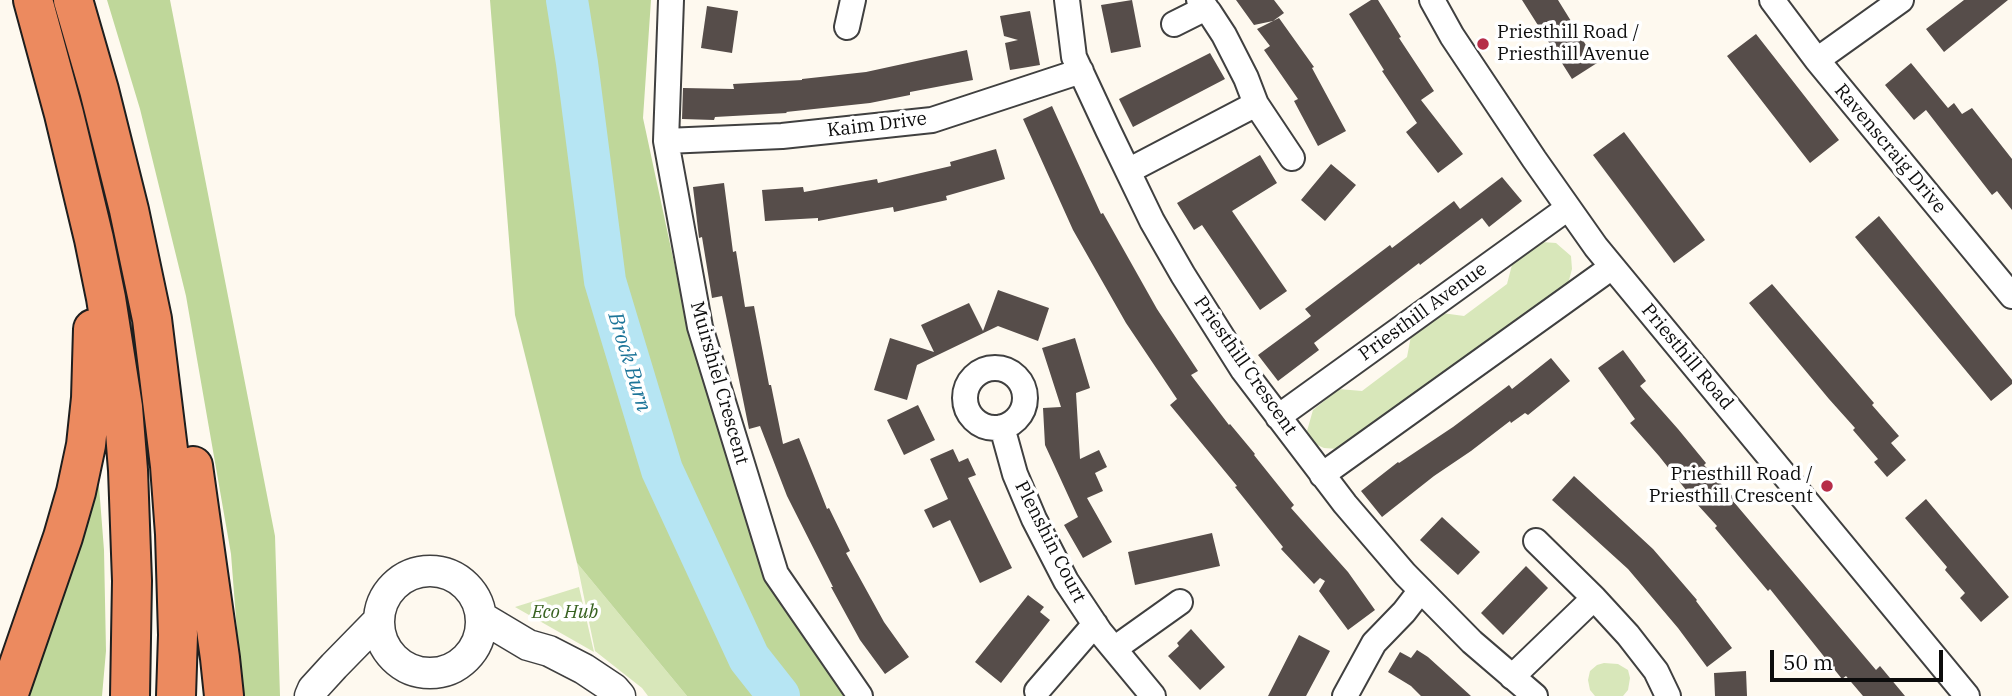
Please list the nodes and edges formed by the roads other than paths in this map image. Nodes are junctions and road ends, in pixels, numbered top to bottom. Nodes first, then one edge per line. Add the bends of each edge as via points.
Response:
1 (33, 0) edge
2 (73, 0) edge
3 (671, 0) edge
4 (853, 0) edge
5 (1067, 0) edge
6 (1432, 0) edge
7 (1772, 0) edge
8 (1901, 0) edge
9 (1203, 4) edge
10 (1174, 24) dead end
11 (847, 27) dead end
12 (1817, 60) junction
13 (1081, 71) junction
14 (1256, 104) junction
15 (666, 141) junction
16 (1292, 158) dead end
17 (1128, 171) junction
18 (1568, 208) junction
19 (129, 210) junction
20 (94, 239) junction
21 (1612, 267) junction
22 (2012, 296) edge
23 (1278, 417) junction
24 (1002, 427) dead end
25 (1322, 475) junction
26 (1536, 541) dead end
27 (1421, 590) junction
28 (1594, 598) junction
29 (1180, 601) dead end
30 (481, 617) junction
31 (379, 620) junction
32 (1095, 624) junction
33 (528, 645) junction
34 (1114, 649) junction
35 (473, 650) junction
36 (391, 656) junction
37 (334, 666) junction
38 (1512, 677) junction
39 (1037, 691) dead end
40 (1963, 695) edge
41 (8, 696) edge
42 (130, 696) edge
43 (176, 696) edge
44 (224, 696) edge
45 (310, 696) edge
46 (620, 696) edge
47 (860, 696) edge
48 (1153, 696) edge
49 (1345, 696) edge
50 (1535, 696) edge
51 (1668, 696) edge

1 - 20 highway
2 - 19 highway
3 - 15 street, Muirshiel Crescent
4 - 11 street
5 - 13 street, Priesthill Crescent via 1074,57
6 - 18 street, Priesthill Road
7 - 12 street, Ravenscraig Drive
8 - 12 street
9 - 10 street
9 - 14 street via 1224,35
12 - 22 street, Ravenscraig Drive
13 - 15 street, Kaim Drive via 932,120 782,136
13 - 17 street, Priesthill Crescent
14 - 16 street
14 - 17 street
15 - 47 street, Muirshiel Crescent via 699,327 776,575
17 - 23 street, Priesthill Crescent via 1183,275
18 - 21 street, Priesthill Road
18 - 23 street, Priesthill Avenue
19 - 43 highway via 152,319 170,466 178,635
19 - 44 highway via 183,403
20 - 41 highway via 86,445 64,537
20 - 42 highway via 123,407 128,470
21 - 25 street
21 - 40 street, Priesthill Road
23 - 25 street, Priesthill Crescent
24 - 32 street, Plenshin Court via 1034,519
25 - 27 street, Priesthill Crescent
26 - 28 street
27 - 38 street, Priesthill Crescent
27 - 49 street via 1374,643
28 - 38 street
28 - 51 street via 1656,671
29 - 34 street
30 - 31 street via 478,603 465,586 433,571 407,576 392,587
30 - 33 street
30 - 35 street
31 - 36 street
31 - 37 street
32 - 34 street, Plenshin Court
32 - 39 street
33 - 35 street
33 - 46 street via 584,669
34 - 48 street, Plenshin Court
35 - 36 street via 452,669 438,673 412,670
36 - 37 street
37 - 45 street
38 - 50 street, Priesthill Crescent

